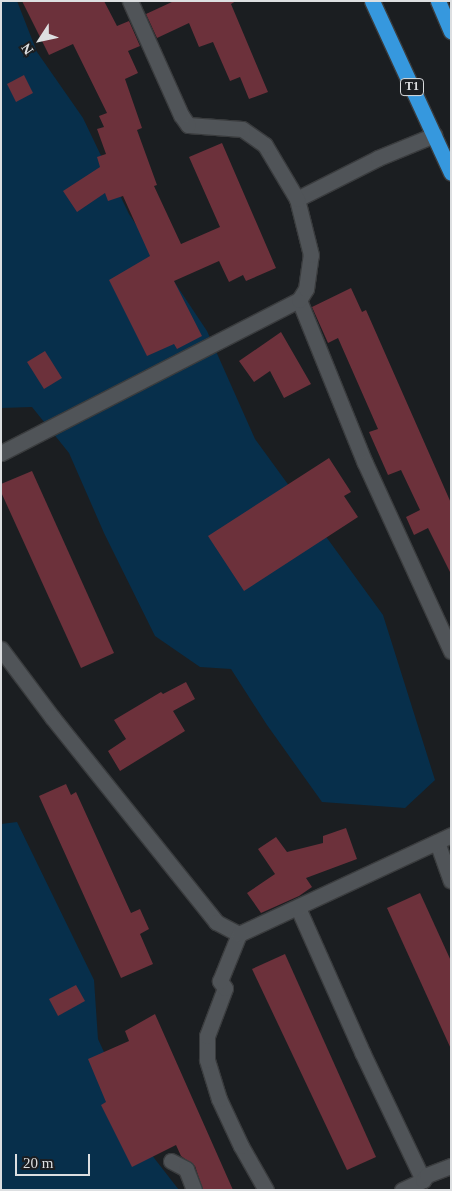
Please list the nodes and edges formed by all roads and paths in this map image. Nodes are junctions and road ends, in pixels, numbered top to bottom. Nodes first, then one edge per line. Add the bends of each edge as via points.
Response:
1 (130, 1) edge
2 (372, 1) edge
3 (438, 1) edge
4 (451, 31) edge
5 (434, 135) junction
6 (451, 172) edge
7 (297, 199) junction
8 (299, 300) junction
9 (1, 454) edge
10 (1, 649) edge
11 (451, 651) edge
12 (451, 835) edge
13 (437, 842) junction
14 (451, 881) edge
15 (298, 908) junction
16 (239, 934) junction
17 (171, 1162) dead end
18 (451, 1166) edge
19 (423, 1180) junction
20 (194, 1190) edge
21 (266, 1190) edge
22 (402, 1190) edge

1 - 7 street via 188,125 242,129 265,145
2 - 5 highway, T1
3 - 4 highway
5 - 6 highway, T1
5 - 7 street via 378,158
7 - 8 street via 311,255 306,288
8 - 9 street
8 - 11 street via 366,463
10 - 16 street via 216,922
12 - 13 street
13 - 14 street
13 - 15 street via 317,896
15 - 16 street
15 - 19 street
16 - 21 street via 220,981 225,988 208,1036 207,1060 219,1099
17 - 20 street via 186,1170
18 - 19 street
19 - 22 street

